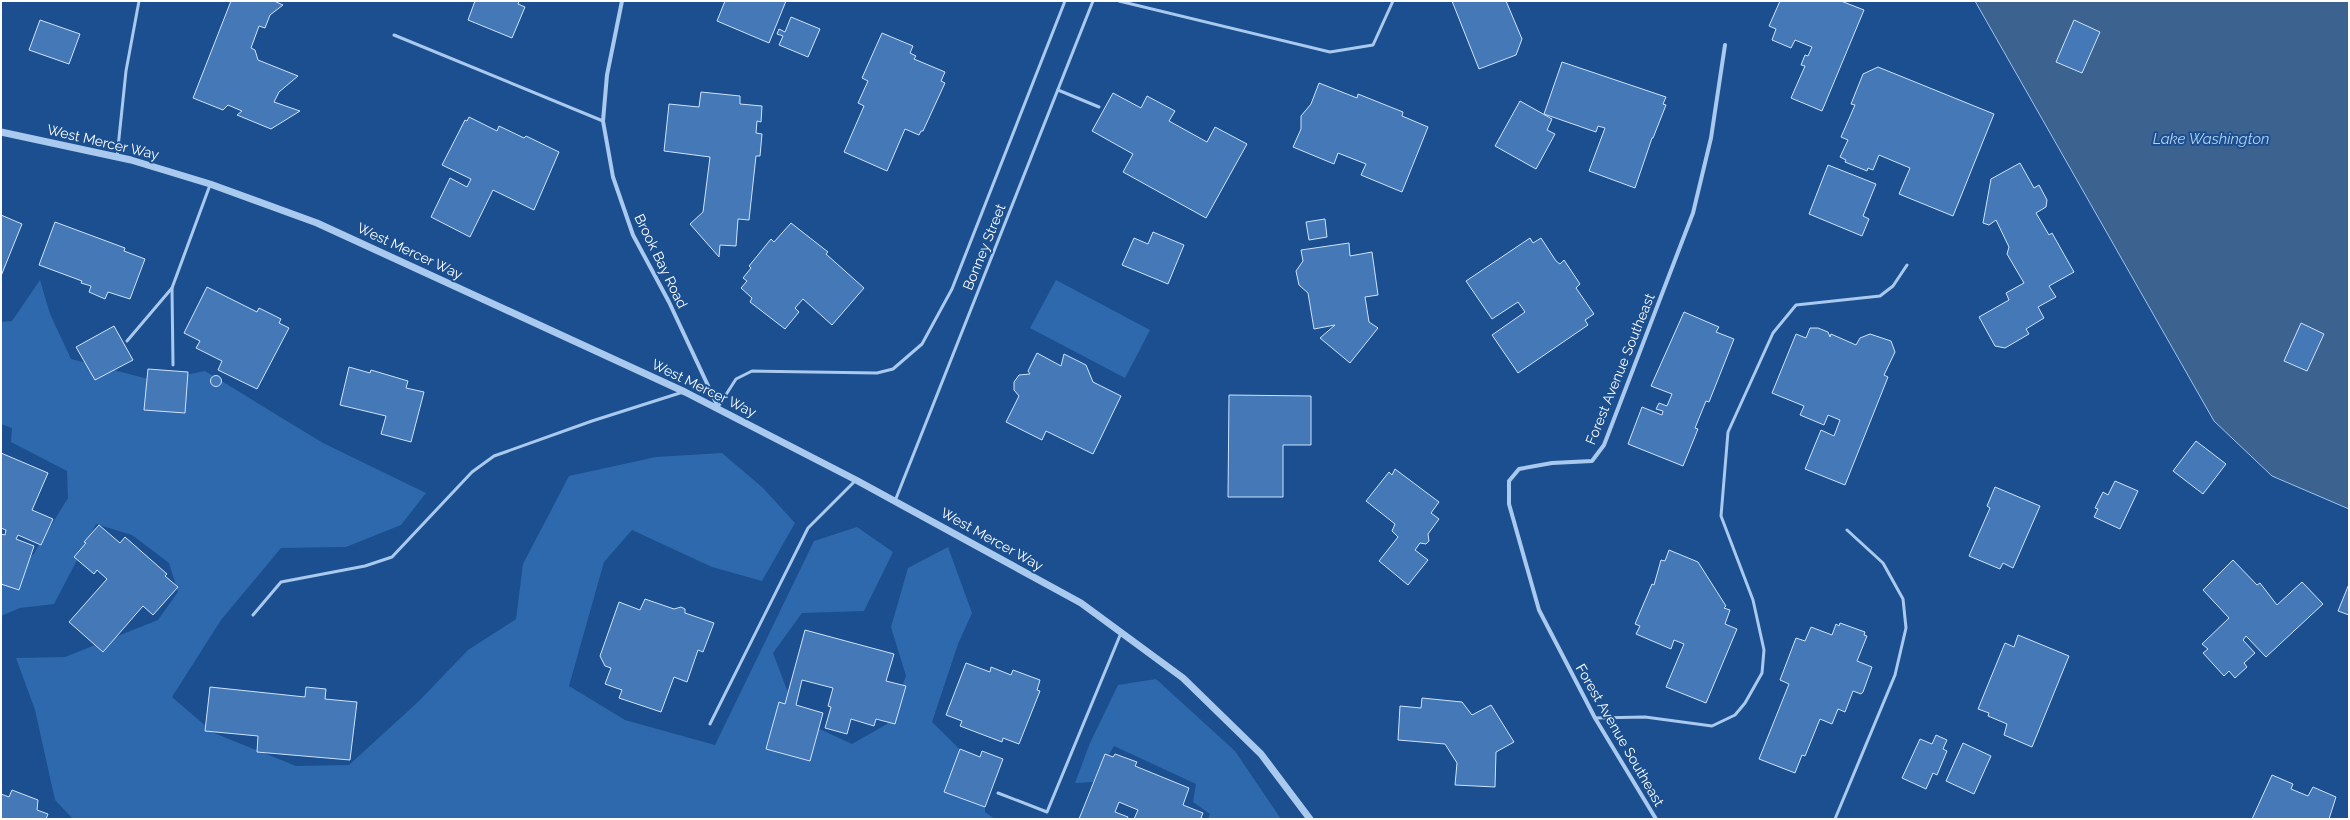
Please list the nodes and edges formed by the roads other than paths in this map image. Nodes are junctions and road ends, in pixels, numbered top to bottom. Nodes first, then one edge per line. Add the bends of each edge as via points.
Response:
1 (139, 1) edge
2 (622, 1) edge
3 (1065, 1) edge
4 (1093, 1) edge
5 (1119, 1) edge
6 (1393, 1) edge
7 (394, 35) dead end
8 (1725, 45) dead end
9 (1058, 90) junction
10 (1099, 107) dead end
11 (603, 121) junction
12 (1, 132) edge
13 (117, 157) junction
14 (210, 184) junction
15 (1908, 265) dead end
16 (172, 288) junction
17 (127, 341) dead end
18 (173, 365) dead end
19 (685, 392) junction
20 (718, 407) junction
21 (856, 480) junction
22 (895, 501) junction
23 (1847, 530) dead end
24 (253, 616) dead end
25 (1121, 633) junction
26 (1595, 718) junction
27 (710, 724) dead end
28 (998, 793) dead end
29 (1310, 819) edge
30 (1656, 819) edge
31 (1835, 819) edge

1 - 13 lane via 126,71
2 - 11 street, Brook Bay Road via 607,75
3 - 20 lane via 952,289 922,344 893,370 877,373 752,371 736,379
4 - 9 lane, Bonney Street
5 - 6 lane via 1330,52 1373,46
7 - 11 lane
8 - 26 street, Forest Avenue Southeast via 1711,138 1692,213 1604,445 1592,461 1552,463 1519,469 1509,481 1509,504 1539,610
9 - 10 lane
9 - 22 lane, Bonney Street
11 - 20 street, Brook Bay Road via 613,177 633,235 669,302
12 - 13 street, West Mercer Way
13 - 14 street, West Mercer Way
14 - 16 lane
14 - 19 street, West Mercer Way via 317,222
15 - 26 lane via 1893,286 1880,296 1796,306 1773,333 1728,432 1721,516 1753,600 1764,650 1762,673 1745,703 1735,714 1712,726 1646,717
16 - 17 lane
16 - 18 lane
19 - 20 street, West Mercer Way
19 - 24 lane via 592,421 494,456 472,472 392,557 365,566 281,582
20 - 21 street, West Mercer Way
21 - 22 street, West Mercer Way
21 - 27 lane via 808,528
22 - 25 street, West Mercer Way via 1081,603
23 - 31 lane via 1882,563 1904,599 1906,628 1894,675
25 - 28 lane via 1047,812
25 - 29 street, West Mercer Way via 1183,678 1261,754
26 - 30 street, Forest Avenue Southeast

